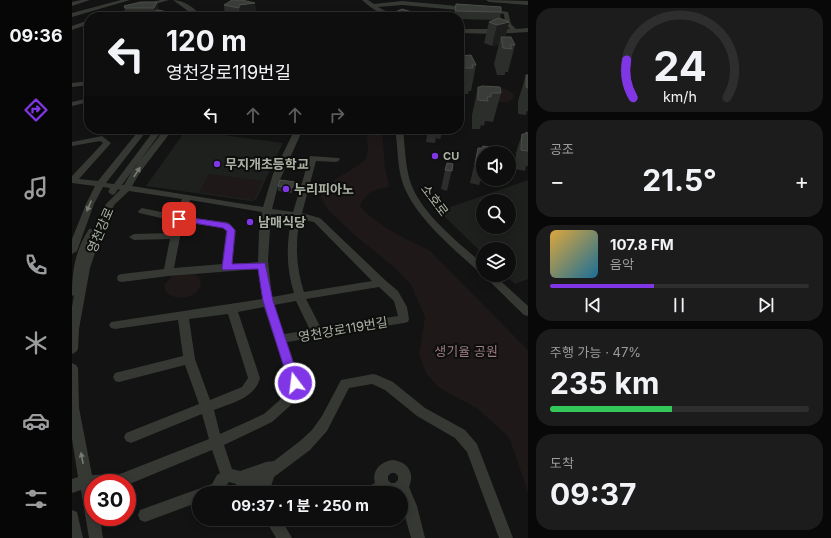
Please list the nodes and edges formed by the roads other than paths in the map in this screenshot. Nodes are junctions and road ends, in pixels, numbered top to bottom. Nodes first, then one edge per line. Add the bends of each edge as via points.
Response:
1 (87, 0) edge
2 (127, 0) edge
3 (146, 0) edge
4 (166, 0) edge
5 (176, 0) edge
6 (365, 0) edge
7 (444, 0) edge
8 (489, 0) edge
9 (153, 3) junction
10 (528, 3) edge
11 (72, 4) edge
12 (372, 6) junction
13 (72, 8) edge
14 (441, 9) junction
15 (472, 9) edge
16 (189, 10) joint
17 (480, 10) edge
18 (81, 12) junction
19 (122, 12) edge
20 (194, 12) edge
21 (384, 12) edge
22 (84, 14) edge
23 (72, 15) edge
24 (84, 24) edge
25 (72, 28) edge
26 (528, 30) edge
27 (464, 31) edge
28 (515, 31) junction
29 (84, 83) edge
30 (72, 85) edge
31 (84, 101) edge
32 (72, 104) edge
33 (140, 134) edge
34 (155, 134) edge
35 (165, 134) edge
36 (297, 134) edge
37 (400, 134) edge
38 (72, 144) edge
39 (336, 160) dead end
40 (73, 180) edge
41 (100, 185) junction
42 (126, 189) junction
43 (187, 197) junction
44 (267, 210) junction
45 (142, 211) dead end
46 (297, 214) junction
47 (179, 219) junction
48 (175, 236) junction
49 (134, 237) dead end
50 (72, 251) edge
51 (476, 263) edge
52 (262, 266) junction
53 (227, 268) junction
54 (168, 272) junction
55 (122, 278) dead end
56 (496, 282) edge
57 (381, 283) junction
58 (72, 292) edge
59 (300, 296) junction
60 (268, 301) junction
61 (232, 309) junction
62 (528, 312) edge
63 (183, 316) junction
64 (114, 325) dead end
65 (318, 333) junction
66 (281, 340) junction
67 (72, 349) edge
68 (189, 359) junction
69 (72, 368) edge
70 (119, 377) dead end
71 (207, 408) junction
72 (131, 437) dead end
73 (216, 442) junction
74 (273, 471) junction
75 (81, 483) edge
76 (218, 486) edge
77 (241, 486) edge
78 (266, 486) edge
79 (385, 486) edge
80 (403, 486) edge
81 (192, 498) edge
82 (408, 501) edge
83 (145, 515) dead end
84 (72, 517) edge
85 (277, 526) edge
86 (76, 538) edge
87 (96, 538) edge
88 (285, 538) edge
89 (418, 538) edge
90 (506, 538) edge

1 - 11 street
2 - 18 street
3 - 9 street
4 - 9 street
5 - 16 street
6 - 12 street
7 - 14 street
8 - 10 street
9 - 19 street
12 - 14 street via 402,2
12 - 21 street
13 - 18 street
14 - 15 street
16 - 20 street
17 - 28 street via 506,13 508,24
18 - 22 street
18 - 23 street
24 - 25 street
26 - 28 street
27 - 28 street
29 - 30 street
31 - 32 street
33 - 41 street, 영천강로
34 - 58 street, 영천강로 via 109,196 83,249
42 -> 35 street, 영천강로 via 137,170
36 - 44 street, 영천강로119번길 via 272,189
37 - 51 street, 소호로 via 408,186 439,228
38 - 40 street via 102,138 107,144
39 - 46 street via 314,158
40 - 41 street
41 - 42 street
41 -> 50 street, 영천강로
42 - 43 street
42 - 67 street, 영천강로 via 110,204 92,247 72,329
43 - 44 street
43 - 47 street
44 - 46 street
44 - 52 street, 영천강로119번길
45 - 47 street
46 - 57 street via 317,220
46 - 59 street via 292,261
47 - 48 street
47 - 53 street via 226,225 231,230
48 - 49 street
48 - 54 street
52 - 53 street
52 - 60 street, 영천강로119번길
53 - 54 street
54 - 55 street
56 - 62 street
57 - 59 street
57 - 65 street, 영천강로119번길 via 391,289 399,300 404,319
59 - 60 street
59 - 65 street via 309,320
60 - 61 street
60 - 66 street, 영천강로119번길
61 - 63 street
61 - 71 street via 252,371 253,382 246,391
63 - 64 street
63 - 68 street
65 - 66 street, 영천강로119번길
66 - 73 street, 영천강로119번길 via 295,383 286,402 268,418
68 - 70 street
68 - 71 street
75 -> 69 street via 73,408
71 - 72 street
71 - 73 street
73 - 75 street, 영천강로119번길 via 120,481
73 - 77 street
74 - 77 street
74 - 78 street
74 - 90 street via 300,452 314,438 345,384 373,379 389,386 421,412 460,434 472,448
75 - 87 street
76 - 77 street via 221,481
79 - 80 street via 381,475 384,469 392,466 400,469 405,476
81 - 83 street
82 - 89 street
84 - 86 street
85 - 88 street

